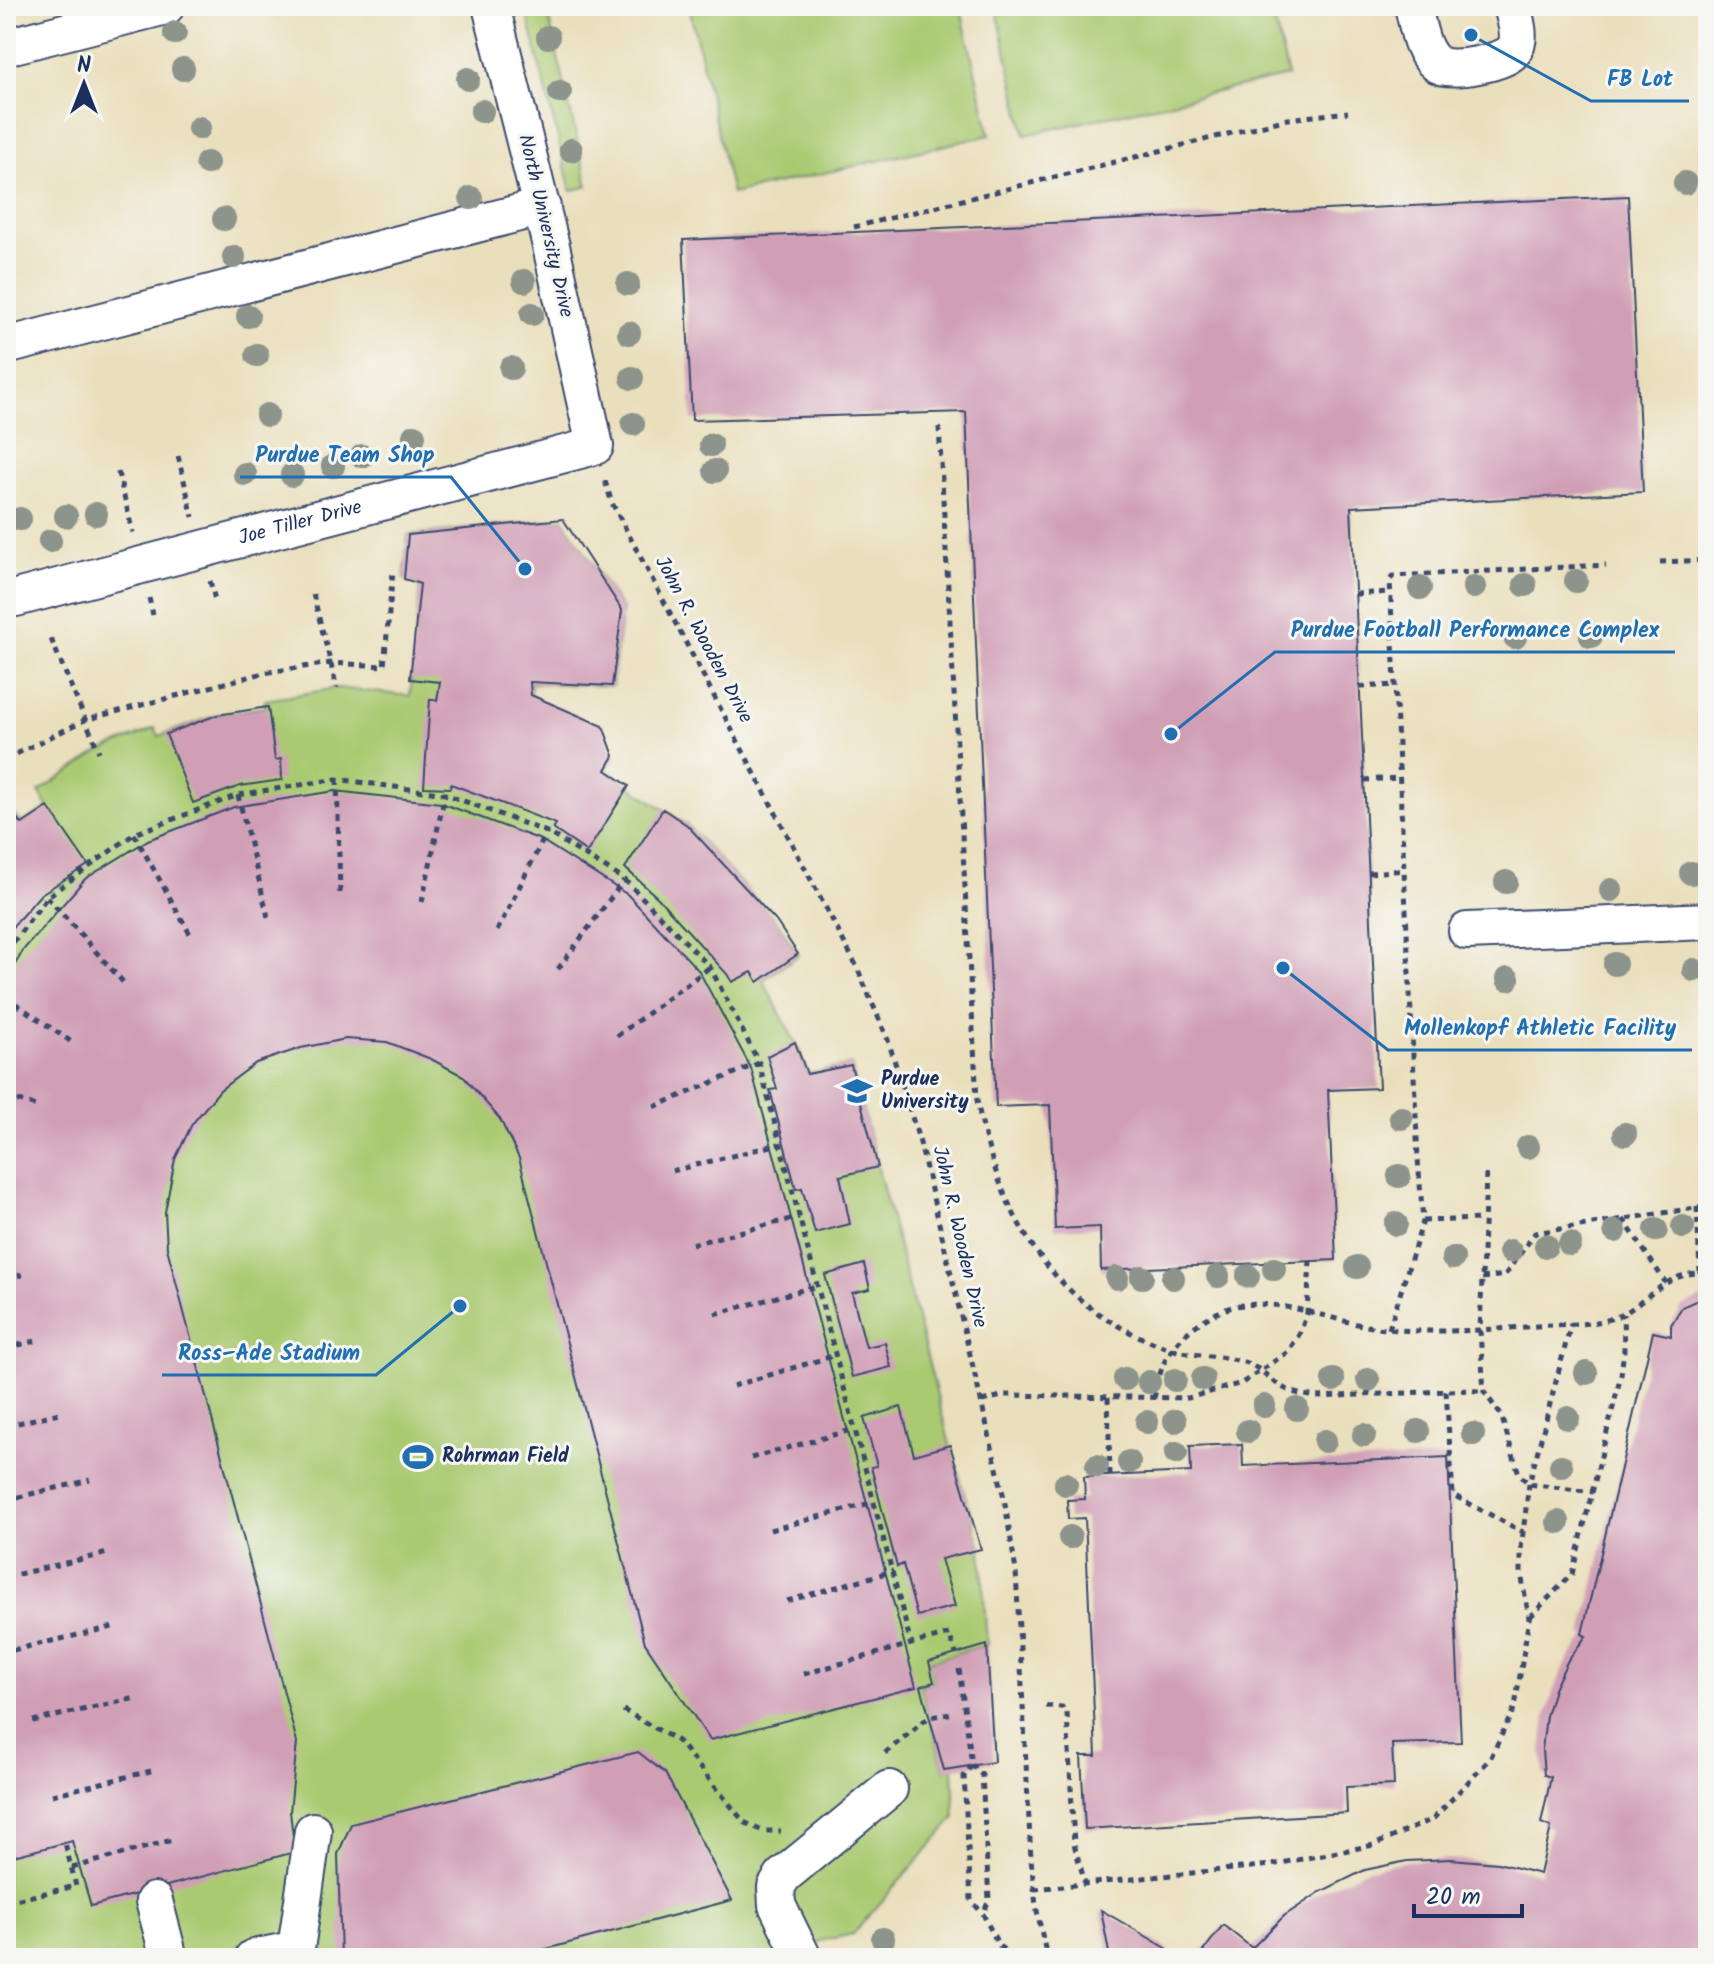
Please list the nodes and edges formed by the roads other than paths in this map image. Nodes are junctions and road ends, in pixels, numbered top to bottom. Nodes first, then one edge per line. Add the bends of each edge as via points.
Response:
1 (166, 6) edge
2 (491, 6) edge
3 (1413, 6) edge
4 (1512, 6) edge
5 (6, 47) edge
6 (542, 207) junction
7 (6, 346) edge
8 (595, 446) joint
9 (6, 598) edge
10 (1708, 921) edge
11 (1467, 931) dead end
12 (889, 1789) dead end
13 (313, 1831) dead end
14 (154, 1901) dead end
15 (296, 1954) edge
16 (169, 1958) edge
17 (253, 1958) edge
18 (803, 1958) edge

1 - 5 street
2 - 6 street, North University Drive
3 - 4 street via 1428,55 1449,69 1501,59 1514,50
6 - 7 street
6 - 8 street, North University Drive
8 - 9 street, Joe Tiller Drive
10 - 11 street
12 - 18 street via 776,1887 777,1905
13 - 15 street
14 - 16 street
15 - 17 street

